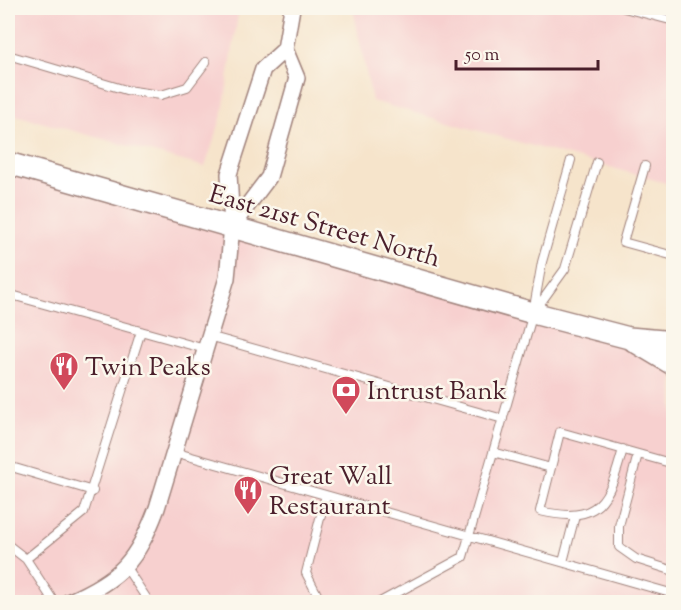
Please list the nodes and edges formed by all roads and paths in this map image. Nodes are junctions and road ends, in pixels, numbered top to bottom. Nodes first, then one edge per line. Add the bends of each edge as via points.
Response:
1 (292, 8) edge
2 (624, 8) edge
3 (674, 21) edge
4 (285, 49) junction
5 (8, 56) edge
6 (206, 62) dead end
7 (571, 160) dead end
8 (597, 162) dead end
9 (8, 163) edge
10 (645, 166) dead end
11 (232, 226) junction
12 (674, 256) edge
13 (9, 294) edge
14 (8, 307) edge
15 (533, 313) junction
16 (141, 331) junction
17 (629, 338) junction
18 (207, 342) junction
19 (674, 342) edge
20 (674, 365) edge
21 (503, 419) junction
22 (623, 449) junction
23 (174, 452) junction
24 (493, 452) junction
25 (638, 454) junction
26 (674, 464) edge
27 (8, 466) edge
28 (551, 468) junction
29 (93, 491) junction
30 (326, 495) junction
31 (576, 516) junction
32 (469, 536) junction
33 (8, 545) edge
34 (26, 559) junction
35 (563, 562) junction
36 (125, 566) junction
37 (674, 571) edge
38 (673, 593) edge
39 (54, 603) edge
40 (68, 603) edge
41 (148, 603) edge
42 (321, 603) edge
43 (380, 603) edge
44 (670, 603) edge

1 - 4 street
2 - 3 lane
4 - 11 street via 263,69 229,174
4 - 11 street via 297,78 269,177
5 - 6 lane via 126,90 161,95 187,87
7 - 15 lane via 542,262
8 - 15 lane via 565,269
9 - 11 main road, East 21st Street North
10 - 12 lane via 623,242
11 - 15 main road, East 21st Street North
11 - 18 street via 227,278
13 - 14 lane
13 - 16 lane
15 - 17 main road, East 21st Street North
15 - 21 lane
16 - 18 lane
16 - 29 lane
17 - 19 main road, East 21st Street North
17 - 20 main road, East 21st Street North
18 - 21 lane
18 - 23 street
21 - 24 lane
22 - 25 lane
22 - 28 lane via 560,432
22 - 31 lane via 609,495
23 - 30 lane
23 - 36 street via 143,543
24 - 28 lane
24 - 32 lane
25 - 26 lane
25 - 37 lane via 619,526 619,547 636,559
27 - 29 lane
28 - 31 lane via 540,511
29 - 34 lane via 84,512
30 - 32 lane
30 - 42 lane via 306,573
31 - 35 lane
32 - 35 lane
32 - 43 lane via 463,557
33 - 34 lane
34 - 39 lane
35 - 38 lane
36 - 40 street via 109,581
36 - 41 lane
38 - 44 lane

